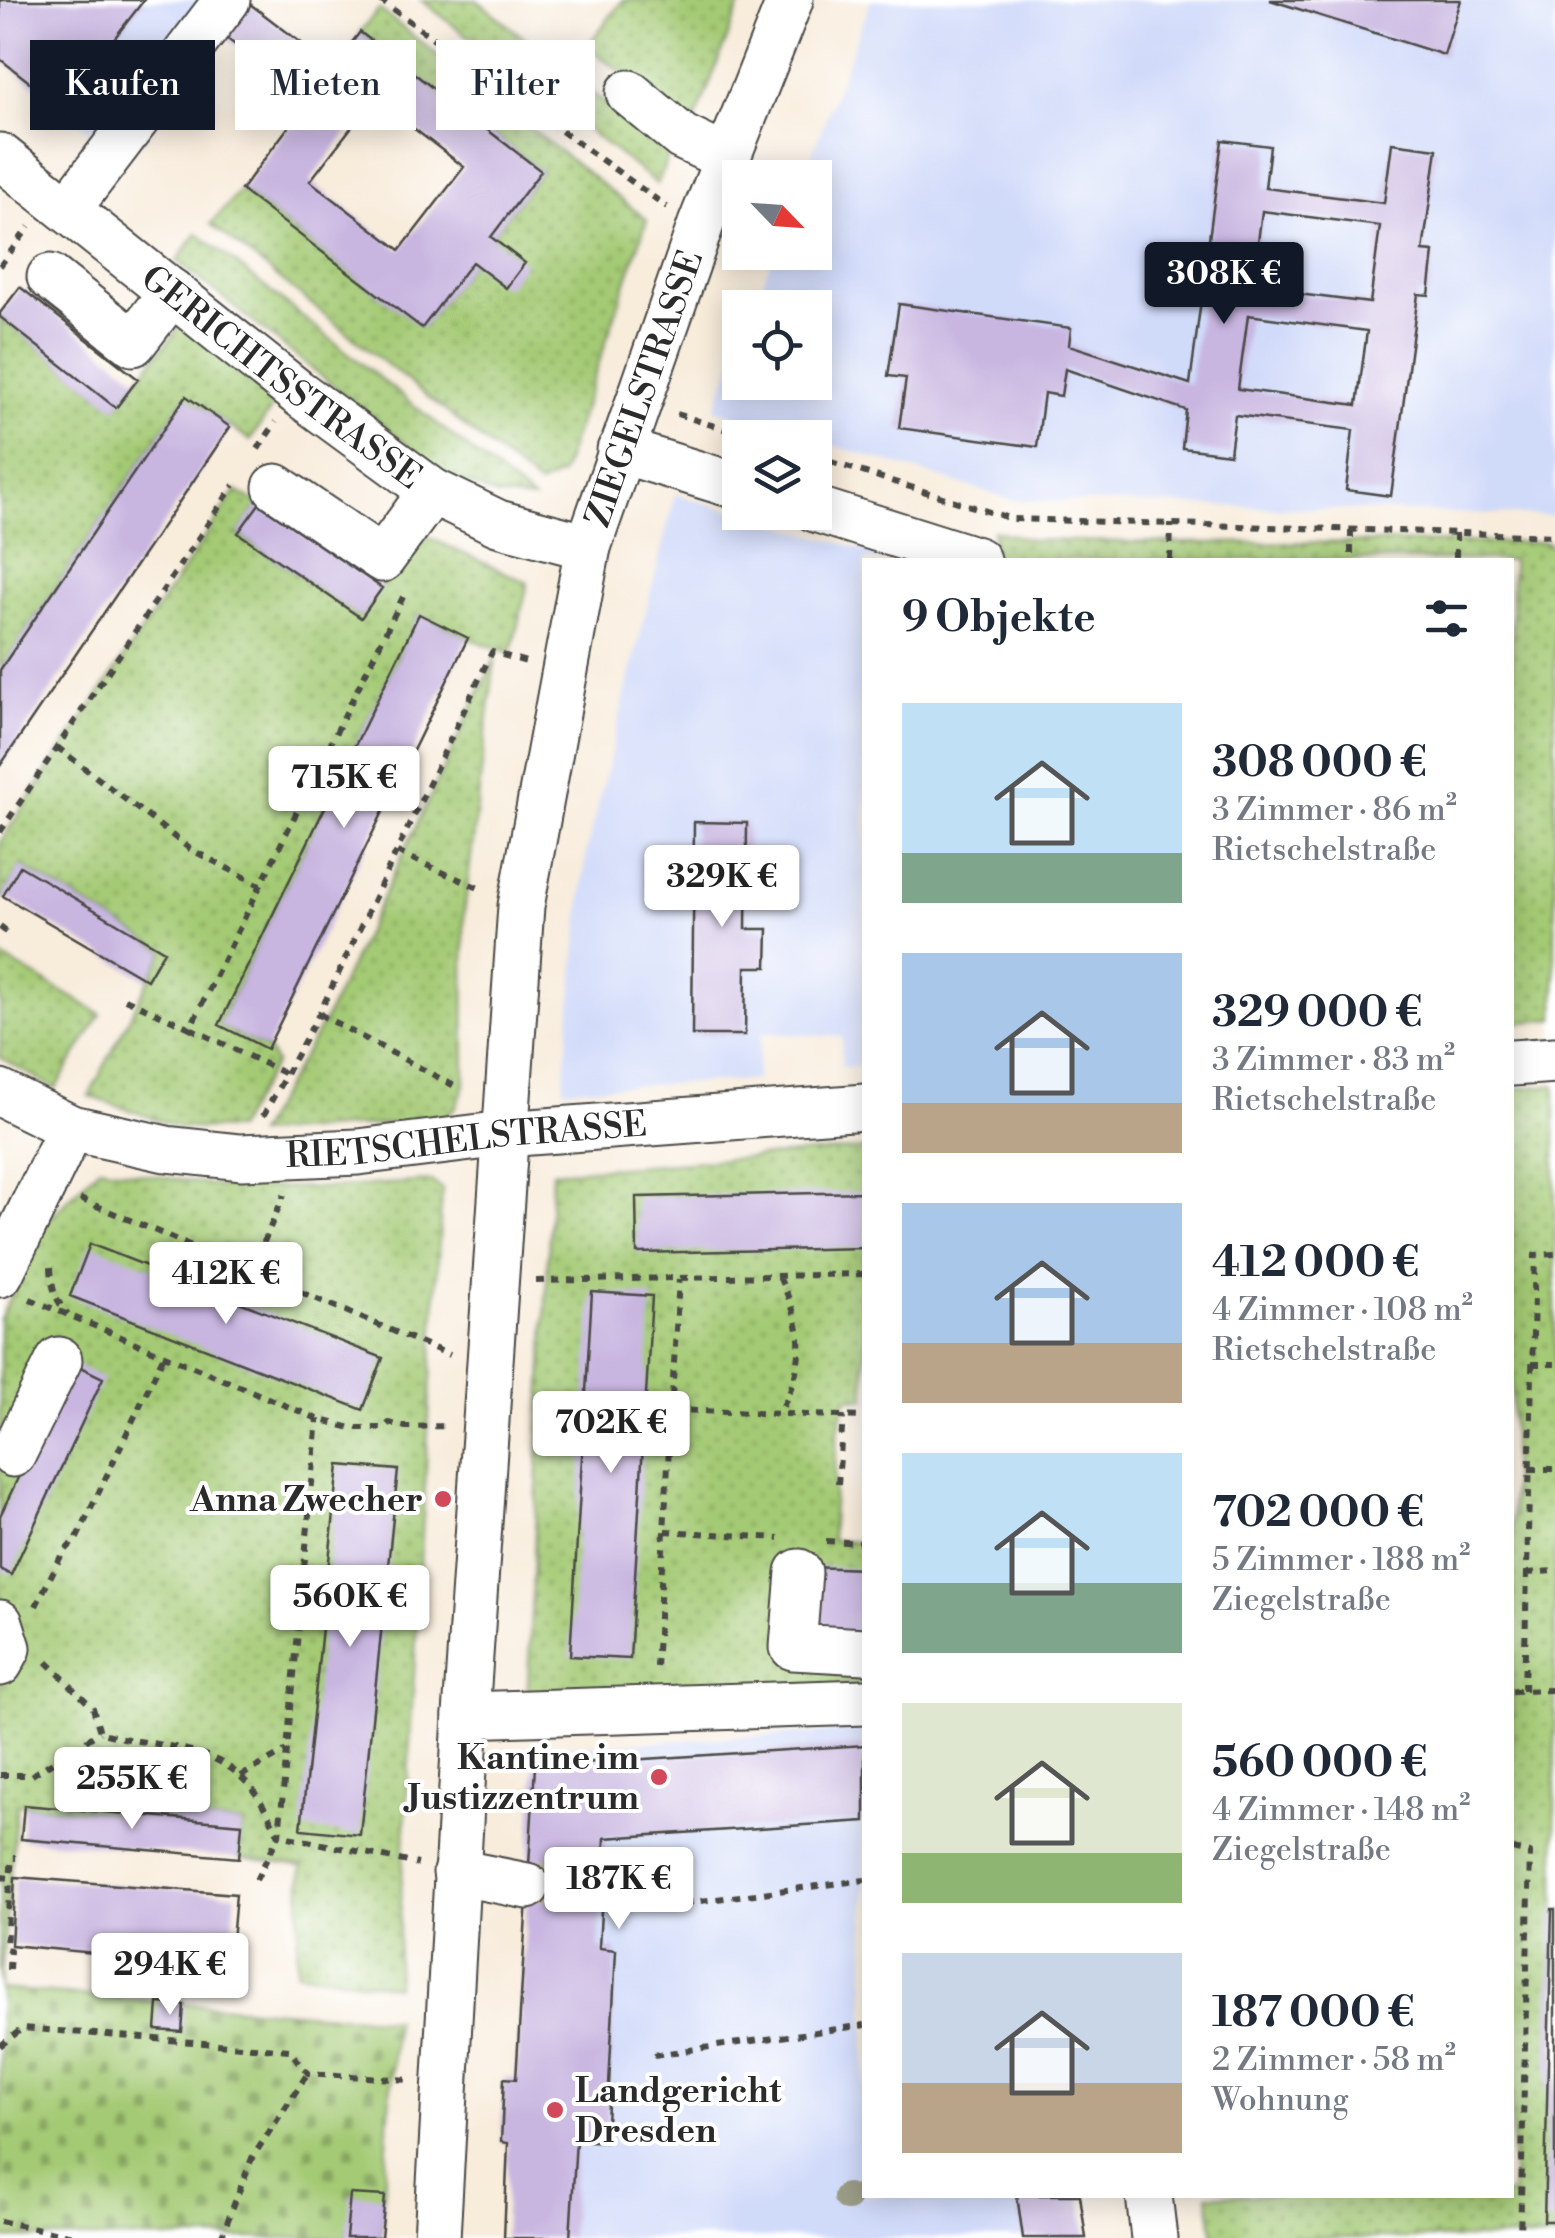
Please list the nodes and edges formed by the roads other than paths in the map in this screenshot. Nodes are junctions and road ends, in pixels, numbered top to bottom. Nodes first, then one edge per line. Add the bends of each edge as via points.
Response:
1 (227, 0) edge
2 (790, 0) edge
3 (629, 93) dead end
4 (0, 156) edge
5 (726, 158) junction
6 (48, 219) junction
7 (50, 278) dead end
8 (172, 292) junction
9 (620, 450) junction
10 (258, 471) road end
11 (722, 481) edge
12 (432, 491) junction
13 (832, 515) edge
14 (588, 547) junction
15 (971, 558) edge
16 (1555, 1060) edge
17 (1514, 1063) edge
18 (0, 1093) edge
19 (862, 1107) edge
20 (71, 1128) junction
21 (504, 1134) junction
22 (8, 1283) edge
23 (59, 1360) dead end
24 (4, 1461) edge
25 (802, 1550) road end
26 (13, 1623) edge
27 (862, 1651) edge
28 (20, 1660) edge
29 (862, 1702) edge
30 (466, 1715) junction
31 (456, 1872) junction
32 (528, 1886) tunnel mouth
33 (1149, 2198) edge
34 (437, 2238) edge
35 (1154, 2238) edge

1 - 6 street
2 - 5 street, ZIEGELSTRASSE
3 - 5 street via 682,137
4 - 6 street, GERICHTSSTRASSE
5 - 9 street, ZIEGELSTRASSE
6 - 8 street, GERICHTSSTRASSE
7 - 8 street via 133,343
8 - 12 street, GERICHTSSTRASSE
9 - 11 street
9 - 14 street, ZIEGELSTRASSE
10 - 12 street via 382,560
12 - 14 street, GERICHTSSTRASSE via 498,523
13 - 15 street
14 - 21 street, ZIEGELSTRASSE via 521,906
16 - 17 street
18 - 20 street, RIETSCHELSTRASSE
19 - 21 street, RIETSCHELSTRASSE
20 - 21 street, RIETSCHELSTRASSE via 166,1149 241,1156 358,1152
20 - 22 street
21 - 30 street, ZIEGELSTRASSE
23 - 24 street
25 - 27 street via 793,1647
26 - 28 street via 8,1648
29 - 30 street
30 - 31 street, ZIEGELSTRASSE
31 - 32 street
31 - 34 street, ZIEGELSTRASSE
33 - 35 street

